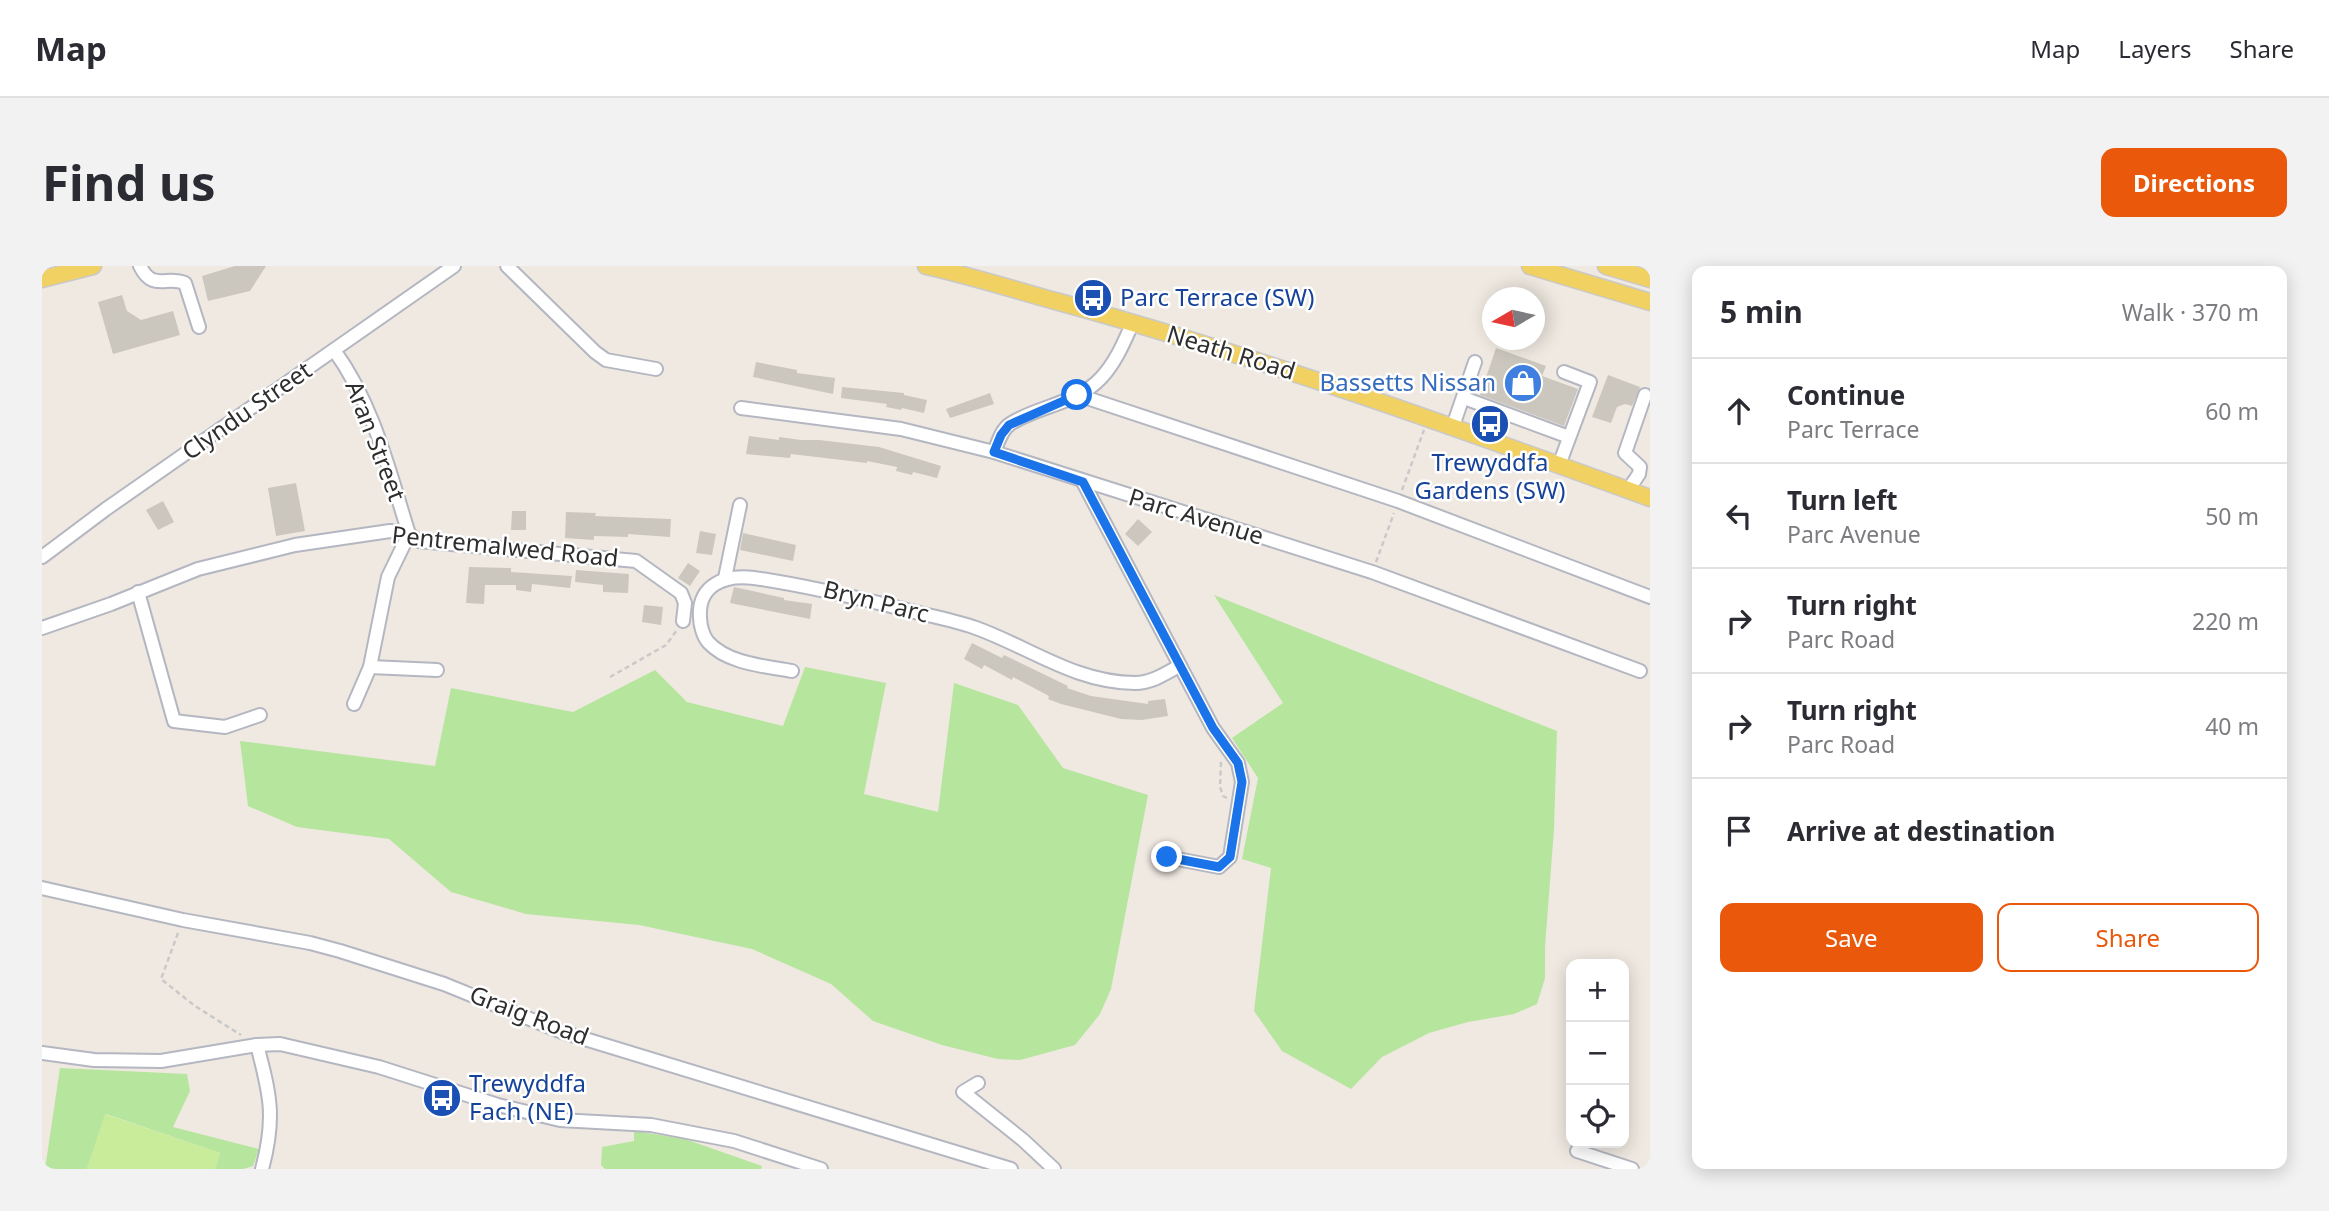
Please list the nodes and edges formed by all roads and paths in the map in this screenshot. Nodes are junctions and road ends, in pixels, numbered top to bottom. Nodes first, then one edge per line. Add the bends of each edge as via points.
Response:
1 (93, 266) edge
2 (140, 266) edge
3 (454, 266) edge
4 (507, 266) edge
5 (926, 266) edge
6 (1530, 266) edge
7 (1606, 266) edge
8 (42, 279) edge
9 (1650, 279) edge
10 (1650, 302) edge
11 (1133, 322) junction
12 (198, 327) dead end
13 (334, 350) junction
14 (1475, 362) dead end
15 (656, 369) dead end
16 (1564, 372) dead end
17 (1077, 395) junction
18 (1645, 395) dead end
19 (1464, 398) junction
20 (741, 408) dead end
21 (1429, 418) junction
22 (1453, 426) junction
23 (1569, 437) junction
24 (994, 452) junction
25 (1559, 465) junction
26 (1083, 482) junction
27 (1404, 484) dead end
28 (1628, 490) junction
29 (1650, 498) edge
30 (1398, 501) junction
31 (740, 505) dead end
32 (409, 534) junction
33 (1379, 554) dead end
34 (42, 557) edge
35 (725, 578) junction
36 (138, 592) junction
37 (1650, 597) edge
38 (683, 621) joint
39 (42, 628) edge
40 (1179, 666) junction
41 (370, 667) junction
42 (436, 670) dead end
43 (792, 671) dead end
44 (1640, 671) dead end
45 (610, 677) dead end
46 (354, 704) dead end
47 (260, 715) dead end
48 (1219, 754) dead end
49 (1240, 796) junction
50 (1167, 857) dead end
51 (42, 888) edge
52 (183, 920) junction
53 (257, 1045) junction
54 (42, 1053) edge
55 (978, 1083) dead end
56 (1577, 1151) dead end
57 (262, 1169) edge
58 (821, 1169) edge
59 (1011, 1169) edge
60 (1054, 1169) edge
61 (1632, 1169) edge

1 - 8 main road
2 - 12 street via 152,281 185,283
3 - 13 street, Clyndu Street
4 - 15 street via 606,360
5 - 11 main road, Neath Road
6 - 10 main road
7 - 9 main road
11 - 17 street via 1114,362 1100,380
11 - 21 main road, Neath Road
13 - 32 street, Aran Street via 372,417
13 - 34 street, Clyndu Street
14 - 19 street
16 - 23 street via 1590,382
17 - 24 street via 1009,425
17 - 30 street
18 - 28 street via 1625,453 1640,467
19 - 22 street
19 - 23 street
20 - 24 street, Parc Avenue via 901,429
21 - 22 main road, Neath Road
21 - 27 path
22 - 25 main road, Neath Road
23 - 25 street
24 - 26 street, Parc Avenue
25 - 28 main road, Neath Road
26 - 40 street
26 - 44 street, Parc Avenue via 1372,572
28 - 29 main road, Neath Road
30 - 33 path
30 - 37 street
31 - 35 street
32 - 36 street, Pentremalwed Road via 390,531 295,545 198,569
32 - 38 street, Pentremalwed Road via 419,541 636,561 681,593
32 - 41 street via 388,577
35 - 40 street, Bryn Parc via 744,576 806,585 973,627 1063,668 1099,678 1136,683
35 - 43 street via 705,591 699,608 707,641 726,656
36 - 39 street, Pentremalwed Road
36 - 47 street via 174,721 225,727
38 - 45 path via 666,645
40 - 49 street via 1238,763
41 - 42 street
41 - 46 street
48 - 49 path via 1223,796
49 - 50 street via 1230,857 1219,867
51 - 52 street, Graig Road
52 - 53 path via 161,979
52 - 59 street, Graig Road via 310,943 397,968 562,1032
53 - 54 street via 161,1061
53 - 57 street via 272,1119
53 - 58 street via 280,1044 380,1067 560,1120 650,1125 734,1141
55 - 60 street via 963,1092
56 - 61 street

